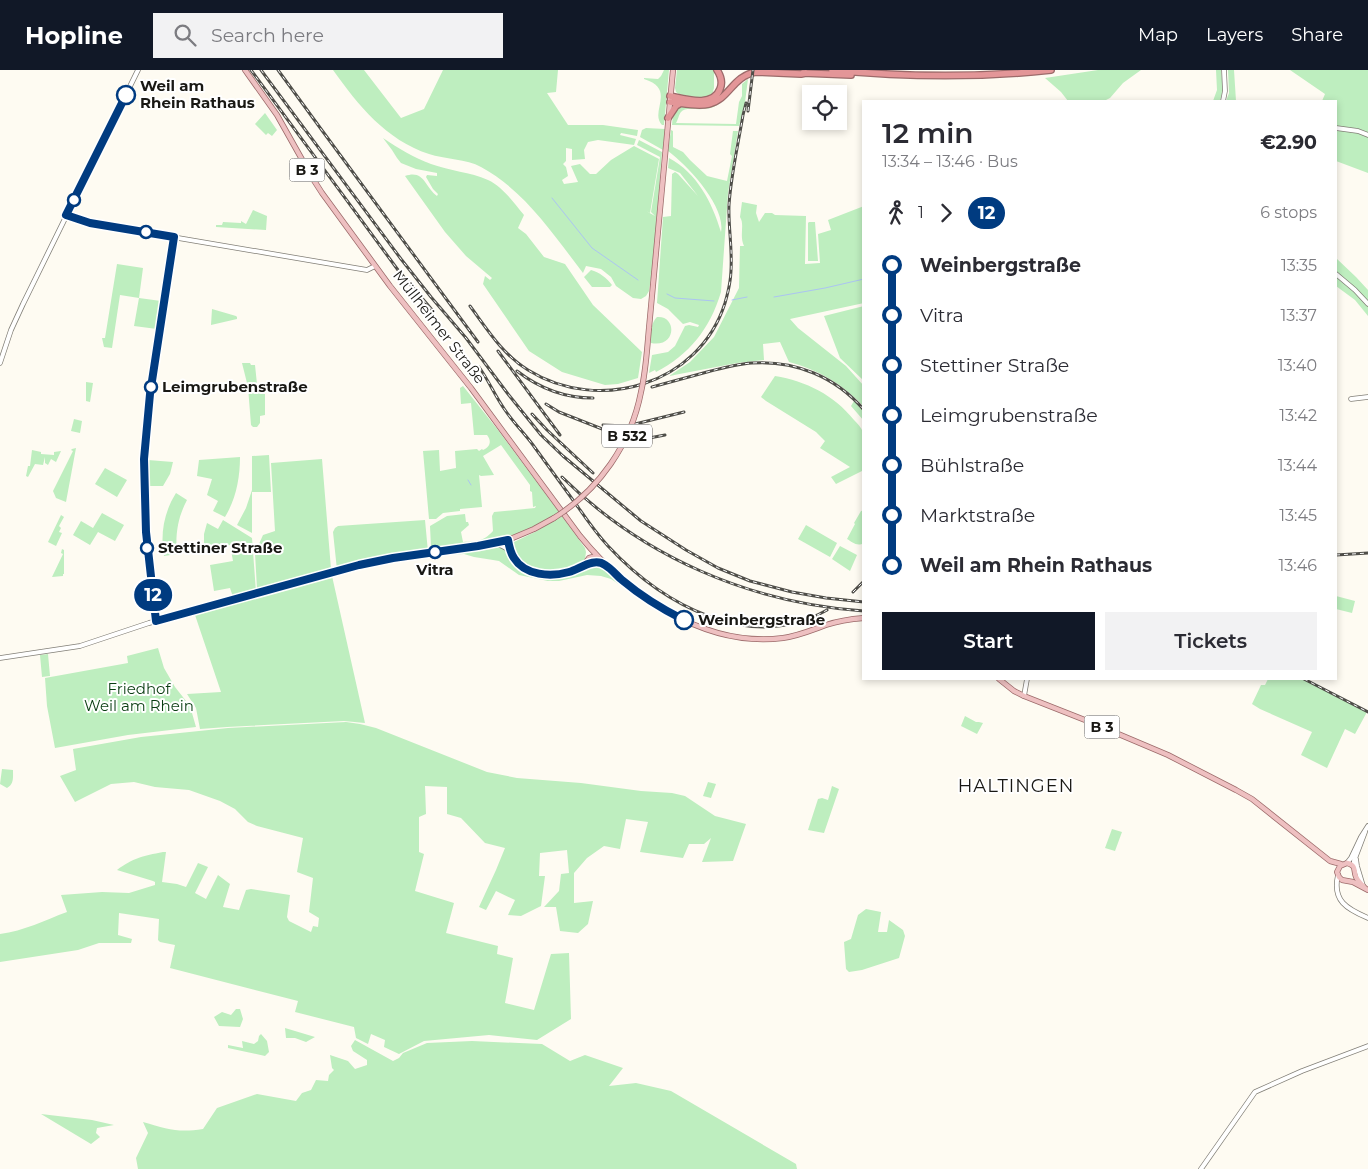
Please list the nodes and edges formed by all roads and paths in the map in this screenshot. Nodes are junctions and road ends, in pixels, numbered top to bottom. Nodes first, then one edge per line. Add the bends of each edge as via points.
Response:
1 (138, 70) edge
2 (244, 70) edge
3 (673, 70) edge
4 (717, 70) edge
5 (784, 70) edge
6 (832, 70) edge
7 (1051, 70) edge
8 (1224, 70) edge
9 (806, 73) junction
10 (861, 73) junction
11 (670, 99) junction
12 (1223, 100) edge
13 (681, 103) junction
14 (668, 120) junction
15 (1337, 128) edge
16 (1368, 135) edge
17 (66, 215) junction
18 (174, 237) junction
19 (375, 266) junction
20 (1337, 275) edge
21 (1368, 304) edge
22 (0, 360) edge
23 (1368, 397) edge
24 (1351, 399) dead end
25 (508, 540) junction
26 (496, 543) junction
27 (586, 544) junction
28 (511, 552) junction
29 (597, 556) junction
30 (588, 562) junction
31 (604, 564) junction
32 (862, 618) edge
33 (156, 621) junction
34 (0, 658) edge
35 (1000, 680) edge
36 (1027, 680) edge
37 (1024, 696) junction
38 (1367, 828) edge
39 (1356, 857) junction
40 (1330, 860) junction
41 (1347, 863) junction
42 (1341, 864) junction
43 (1354, 867) junction
44 (1337, 873) junction
45 (1355, 873) junction
46 (1347, 880) junction
47 (1336, 888) junction
48 (1366, 888) edge
49 (1368, 918) edge
50 (1368, 1046) edge
51 (1201, 1169) edge

1 - 17 street
2 - 19 main road, B 3 via 277,115 322,193
3 - 11 main road, B 532
4 - 11 highway via 721,86 712,98 702,101
5 - 9 highway
6 - 10 highway
7 - 10 highway via 936,76
8 - 12 street
9 - 10 highway via 850,76
9 - 13 highway via 750,73 711,104
11 - 13 highway
11 - 14 main road, B 532
13 - 14 highway
14 - 25 main road, B 532, bridge via 642,392 635,415 625,440 590,490 554,518
15 - 16 street
17 - 18 street via 90,223
17 - 22 street via 19,312
18 - 19 street via 367,270
18 - 33 street via 150,394 144,459 146,532
19 - 27 main road, Müllheimer Straße / B 3
20 - 21 street
23 - 24 street
25 - 26 street
25 - 28 main road
26 - 28 street
26 - 33 street via 359,565
27 - 29 main road, B 3
27 - 30 main road
28 - 30 main road via 526,570 547,575 570,572
29 - 30 main road
29 - 31 main road, B 3
30 - 31 main road
31 - 32 main road, B 3 via 656,604 698,626 726,635 771,640
33 - 34 street via 80,646
35 - 37 main road, B 3
36 - 37 street
37 - 40 main road, B 3 via 1156,750 1229,785
38 - 39 street
38 - 41 street
39 - 43 street
39 - 48 street
40 - 42 main road, B 3
40 - 44 main road, B 3
41 - 42 main road
41 - 43 main road
42 - 44 main road
43 - 45 main road
44 - 46 main road
44 - 47 street
45 - 46 main road
45 - 48 main road
46 - 47 street
46 - 48 main road
47 - 49 street via 1348,909
50 - 51 street via 1302,1070 1255,1092

